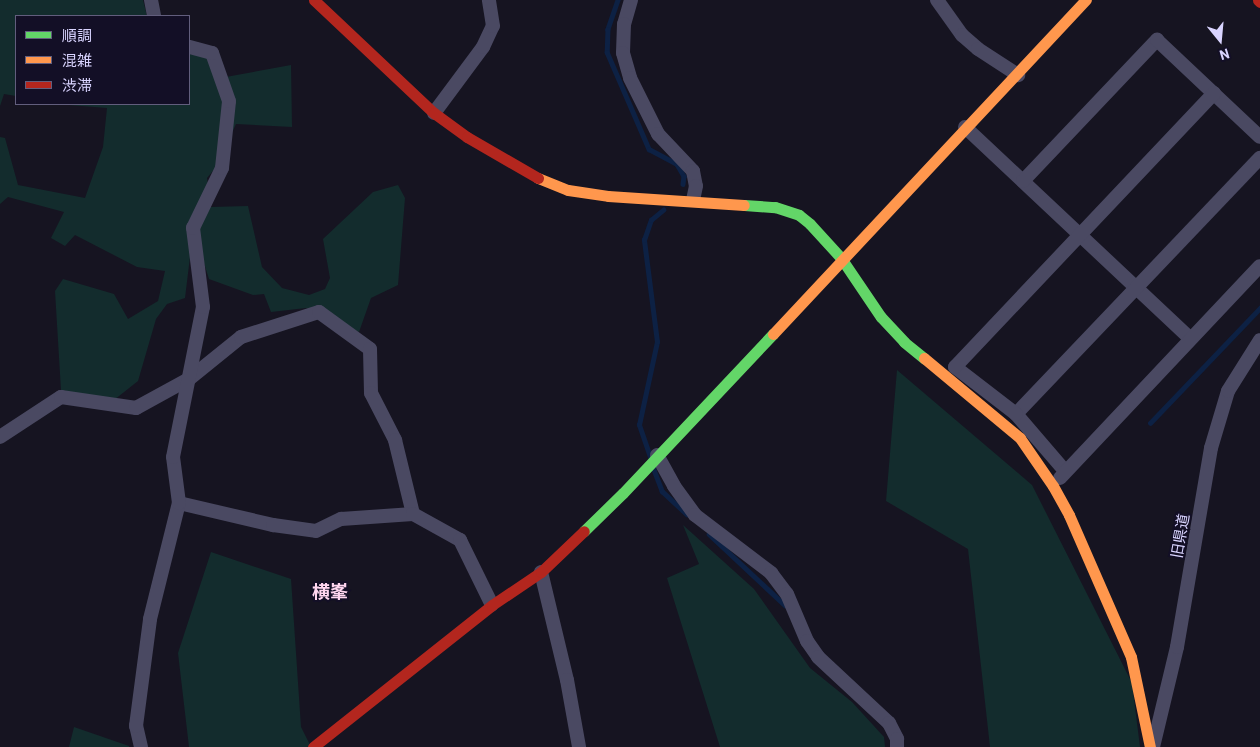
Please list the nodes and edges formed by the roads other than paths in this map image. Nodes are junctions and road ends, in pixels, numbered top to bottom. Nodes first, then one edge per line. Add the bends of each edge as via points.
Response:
1 (151, 0) edge
2 (314, 0) edge
3 (489, 0) edge
4 (631, 0) edge
5 (937, 0) edge
6 (1086, 0) edge
7 (154, 15) edge
8 (190, 47) edge
9 (1018, 74) junction
10 (1214, 93) junction
11 (434, 113) junction
12 (965, 127) junction
13 (1260, 137) edge
14 (1260, 158) edge
15 (1022, 181) junction
16 (693, 200) junction
17 (1080, 235) junction
18 (841, 258) junction
19 (1260, 266) edge
20 (1136, 288) junction
21 (1190, 338) junction
22 (1260, 340) edge
23 (189, 379) junction
24 (1016, 414) junction
25 (0, 437) edge
26 (652, 460) junction
27 (1065, 471) junction
28 (1053, 486) junction
29 (179, 503) junction
30 (413, 514) junction
31 (541, 572) junction
32 (492, 605) junction
33 (141, 747) edge
34 (313, 747) edge
35 (579, 747) edge
36 (897, 747) edge
37 (1151, 747) edge

1 - 7 street
2 - 11 street
3 - 11 street via 493,26 483,47
4 - 16 street via 624,24 623,53 630,78 658,134 693,171 696,186
5 - 9 street via 962,35
6 - 9 street
8 - 23 street via 212,53 229,101 222,168 193,228 203,307
9 - 12 street
10 - 13 street
10 - 15 street via 1157,40
10 - 17 street
11 - 16 street via 467,137 534,176 568,190 608,196
12 - 15 street
12 - 18 street
14 - 20 street
15 - 17 street
16 - 18 street via 787,210 810,224
17 - 20 street
17 - 24 street via 955,367
18 - 26 street
18 - 28 street via 881,317 904,342 1020,438
19 - 21 street
20 - 21 street
20 - 24 street
21 - 27 street
22 - 37 street, 旧県道 via 1228,391 1211,448 1177,647
23 - 25 street via 136,408 62,397
23 - 29 street via 173,457
23 - 30 street via 241,336 319,312 370,349 371,393 395,440
24 - 27 street
26 - 31 street via 623,493
26 - 36 street via 695,515 771,573 787,594 807,641 818,657 889,723 897,739
27 - 28 street
28 - 37 street via 1069,515 1131,657
29 - 30 street via 273,525 316,531 341,519
29 - 33 street via 150,619 136,726
30 - 32 street via 460,540
31 - 32 street
31 - 35 street via 568,680
32 - 34 street

